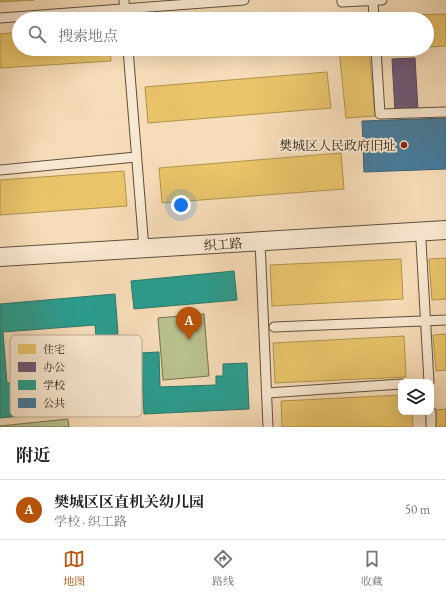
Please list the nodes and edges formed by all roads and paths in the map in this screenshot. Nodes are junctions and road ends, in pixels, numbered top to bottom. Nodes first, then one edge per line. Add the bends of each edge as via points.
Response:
1 (244, 0) edge
2 (342, 0) edge
3 (373, 0) edge
4 (382, 0) edge
5 (124, 10) edge
6 (93, 12) edge
7 (374, 12) edge
8 (12, 17) edge
9 (0, 18) edge
10 (129, 56) edge
11 (376, 56) edge
12 (446, 112) edge
13 (136, 157) junction
14 (0, 170) edge
15 (446, 230) edge
16 (421, 241) dead end
17 (260, 242) junction
18 (144, 249) junction
19 (0, 258) edge
20 (446, 320) edge
21 (425, 321) junction
22 (274, 326) dead end
23 (429, 379) edge
24 (398, 384) edge
25 (266, 393) junction
26 (431, 415) edge
27 (268, 427) edge
28 (432, 427) edge

1 - 5 lane
2 - 3 lane
3 - 4 lane
3 - 7 lane
5 - 6 lane
8 - 9 lane
10 - 13 lane
11 - 12 lane via 380,114
13 - 14 lane
13 - 18 lane
15 - 17 street, 织工路
16 - 21 lane
17 - 18 street, 织工路
17 - 25 lane
18 - 19 street, 织工路
20 - 21 lane
21 - 22 lane
21 - 23 lane
24 - 25 lane
25 - 27 lane
26 - 28 lane

